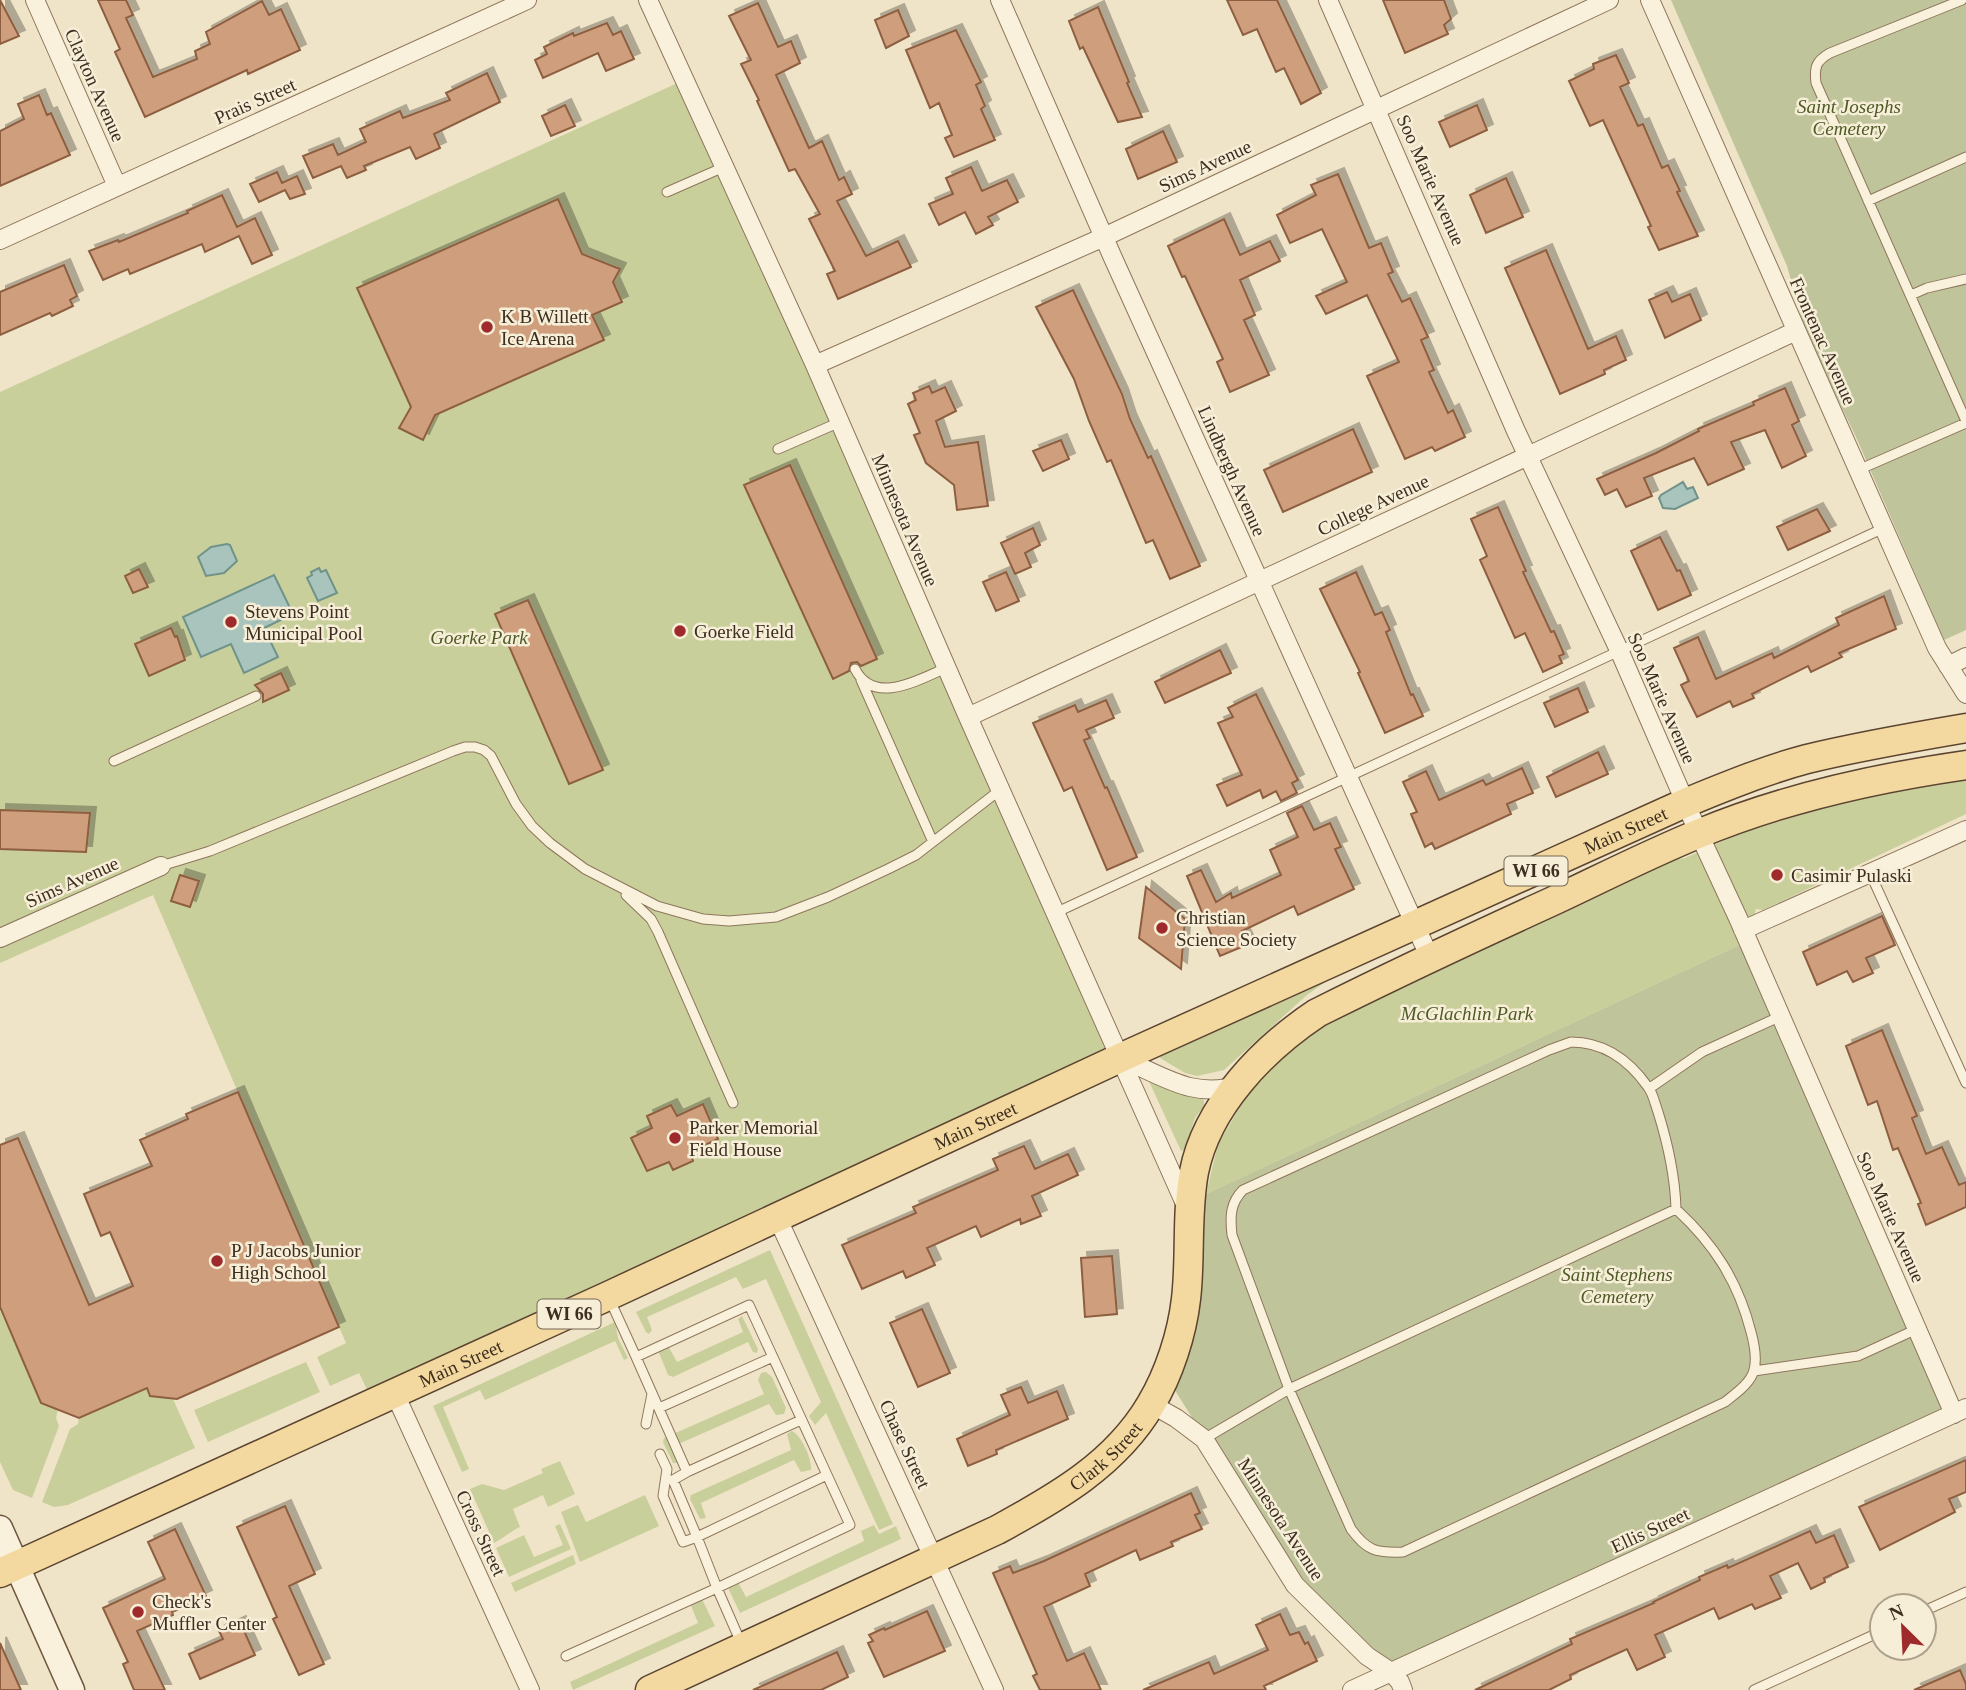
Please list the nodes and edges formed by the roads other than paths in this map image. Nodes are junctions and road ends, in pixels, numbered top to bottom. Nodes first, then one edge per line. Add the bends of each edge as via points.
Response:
1 (35, 0) edge
2 (527, 0) edge
3 (648, 0) edge
4 (1000, 0) edge
5 (1328, 0) edge
6 (1609, 0) edge
7 (1650, 0) edge
8 (1962, 0) edge
9 (1966, 7) edge
10 (1376, 108) junction
11 (1966, 157) edge
12 (724, 167) junction
13 (117, 186) junction
14 (667, 192) dead end
15 (1868, 201) junction
16 (1104, 237) junction
17 (0, 240) edge
18 (1966, 279) edge
19 (1911, 295) junction
20 (1796, 331) junction
21 (815, 365) junction
22 (840, 422) junction
23 (1966, 422) edge
24 (778, 449) dead end
25 (1528, 456) junction
26 (1858, 470) junction
27 (1884, 528) junction
28 (1259, 582) junction
29 (1619, 650) junction
30 (1966, 657) edge
31 (1948, 666) junction
32 (946, 668) junction
33 (855, 669) dead end
34 (861, 680) junction
35 (1966, 694) edge
36 (256, 695) dead end
37 (968, 717) junction
38 (1966, 728) edge
39 (114, 761) dead end
40 (1966, 765) edge
41 (1348, 777) junction
42 (1000, 790) junction
43 (1685, 803) junction
44 (1966, 830) edge
45 (1699, 834) junction
46 (933, 842) junction
47 (161, 866) joint
48 (1870, 873) junction
49 (610, 881) junction
50 (1055, 913) junction
51 (1415, 926) junction
52 (1743, 930) junction
53 (0, 937) edge
54 (1430, 958) junction
55 (1781, 1016) junction
56 (1120, 1058) junction
57 (1966, 1083) edge
58 (1240, 1084) junction
59 (1650, 1088) junction
60 (733, 1103) dead end
61 (1676, 1209) junction
62 (1190, 1213) junction
63 (777, 1217) junction
64 (608, 1296) junction
65 (1917, 1329) junction
66 (636, 1357) junction
67 (773, 1357) junction
68 (1754, 1371) junction
69 (1289, 1389) junction
70 (652, 1393) junction
71 (395, 1394) junction
72 (1152, 1404) junction
73 (659, 1408) junction
74 (1960, 1411) edge
75 (801, 1420) junction
76 (646, 1423) dead end
77 (1204, 1439) junction
78 (660, 1454) dead end
79 (687, 1472) junction
80 (827, 1475) junction
81 (0, 1528) edge
82 (697, 1536) junction
83 (935, 1560) junction
84 (8, 1570) edge
85 (717, 1588) junction
86 (1966, 1592) edge
87 (1938, 1605) edge
88 (1868, 1637) edge
89 (743, 1648) junction
90 (566, 1656) dead end
91 (1391, 1672) junction
92 (72, 1690) edge
93 (530, 1690) edge
94 (650, 1690) edge
95 (994, 1690) edge
96 (1352, 1690) edge
97 (1404, 1690) edge
98 (1754, 1690) edge

1 - 13 street, Clayton Avenue
2 - 13 street, Prais Street
3 - 12 street, Minnesota Avenue
4 - 16 street, Lindbergh Avenue
5 - 10 street, Soo Marie Avenue
6 - 10 street, Sims Avenue
7 - 20 street, Frontenac Avenue
8 - 9 lane
8 - 15 lane via 1830,53 1814,69
10 - 16 street, Sims Avenue
10 - 25 street, Soo Marie Avenue
11 - 15 lane
12 - 14 lane
12 - 21 street, Minnesota Avenue
13 - 17 street, Prais Street
15 - 19 lane
16 - 21 street, Sims Avenue
16 - 28 street, Lindbergh Avenue
18 - 19 lane
19 - 23 lane
20 - 25 street, College Avenue
20 - 26 street, Frontenac Avenue
21 - 22 street, Minnesota Avenue
22 - 24 lane
22 - 32 street, Minnesota Avenue
23 - 26 lane
25 - 28 street, College Avenue
25 - 29 street, Soo Marie Avenue
26 - 27 street, Frontenac Avenue
27 - 29 lane
27 - 31 street, Frontenac Avenue
28 - 37 street, College Avenue
28 - 41 street, Lindbergh Avenue
29 - 41 lane
29 - 43 street, Soo Marie Avenue
30 - 31 street
31 - 35 street, Frontenac Avenue
32 - 34 lane via 897,688
32 - 37 street, Minnesota Avenue
33 - 34 lane
34 - 46 lane
36 - 39 lane
37 - 42 street, Minnesota Avenue
38 - 43 main road, Main Street / WI 66 via 1805,760
40 - 45 main road, WI 66 via 1818,793
41 - 50 lane
41 - 51 street, Lindbergh Avenue
42 - 46 lane
42 - 50 street, Minnesota Avenue
43 - 45 street, Soo Marie Avenue
43 - 51 main road, Main Street / WI 66
44 - 48 street
45 - 52 street, Soo Marie Avenue
45 - 54 main road, WI 66
46 - 49 lane via 907,860 828,897 752,921 682,914
47 - 49 lane via 210,852 453,751 475,747 491,756 532,826 568,858
47 - 53 street, Sims Avenue
48 - 52 street
48 - 57 lane
49 - 60 lane via 655,925
50 - 56 street, Minnesota Avenue
51 - 54 street, Lindbergh Avenue
51 - 56 main road, Main Street / WI 66
52 - 55 street, Soo Marie Avenue
54 - 58 main road, Clark Street / WI 66 via 1317,1013 1281,1040
55 - 59 lane via 1702,1052
55 - 65 street, Soo Marie Avenue
56 - 58 street via 1199,1089 1216,1091
56 - 62 street, Minnesota Avenue
56 - 63 main road, Main Street / WI 66
58 - 62 main road, Clark Street / WI 66 via 1201,1145
59 - 61 lane via 1675,1180
59 - 69 lane via 1605,1048 1571,1042 1243,1190 1232,1206 1232,1235
61 - 68 lane via 1700,1231 1735,1285 1754,1344
61 - 69 lane
62 - 72 main road, Clark Street / WI 66 via 1186,1299 1170,1362
63 - 64 main road, Main Street / WI 66
63 - 83 street, Chase Street
64 - 66 lane
64 - 71 main road, Main Street / WI 66
65 - 68 lane via 1858,1356
65 - 74 street, Soo Marie Avenue
66 - 67 lane via 749,1305
66 - 70 lane
67 - 73 lane
67 - 75 lane
68 - 69 lane via 1726,1402 1403,1552 1383,1553 1363,1546 1351,1529
69 - 77 lane
70 - 73 lane
70 - 76 lane
71 - 84 main road, Main Street / WI 66
71 - 93 street, Cross Street
72 - 77 street, Minnesota Avenue
72 - 83 main road, Clark Street / WI 66 via 1126,1440 1052,1500
73 - 79 lane
74 - 91 street, Ellis Street
75 - 79 lane
75 - 80 lane
77 - 91 street, Minnesota Avenue via 1295,1585 1367,1656
78 - 82 lane via 667,1469 663,1496 683,1542
79 - 82 lane via 673,1480
80 - 82 lane
80 - 85 lane via 850,1525
81 - 84 street
82 - 85 lane
83 - 89 main road, Clark Street / WI 66
83 - 95 street, Chase Street
84 - 92 street
85 - 89 lane
85 - 90 lane
86 - 87 lane
88 - 98 lane
89 - 94 main road, Clark Street / WI 66
91 - 96 street, Ellis Street
91 - 97 street, Minnesota Avenue

